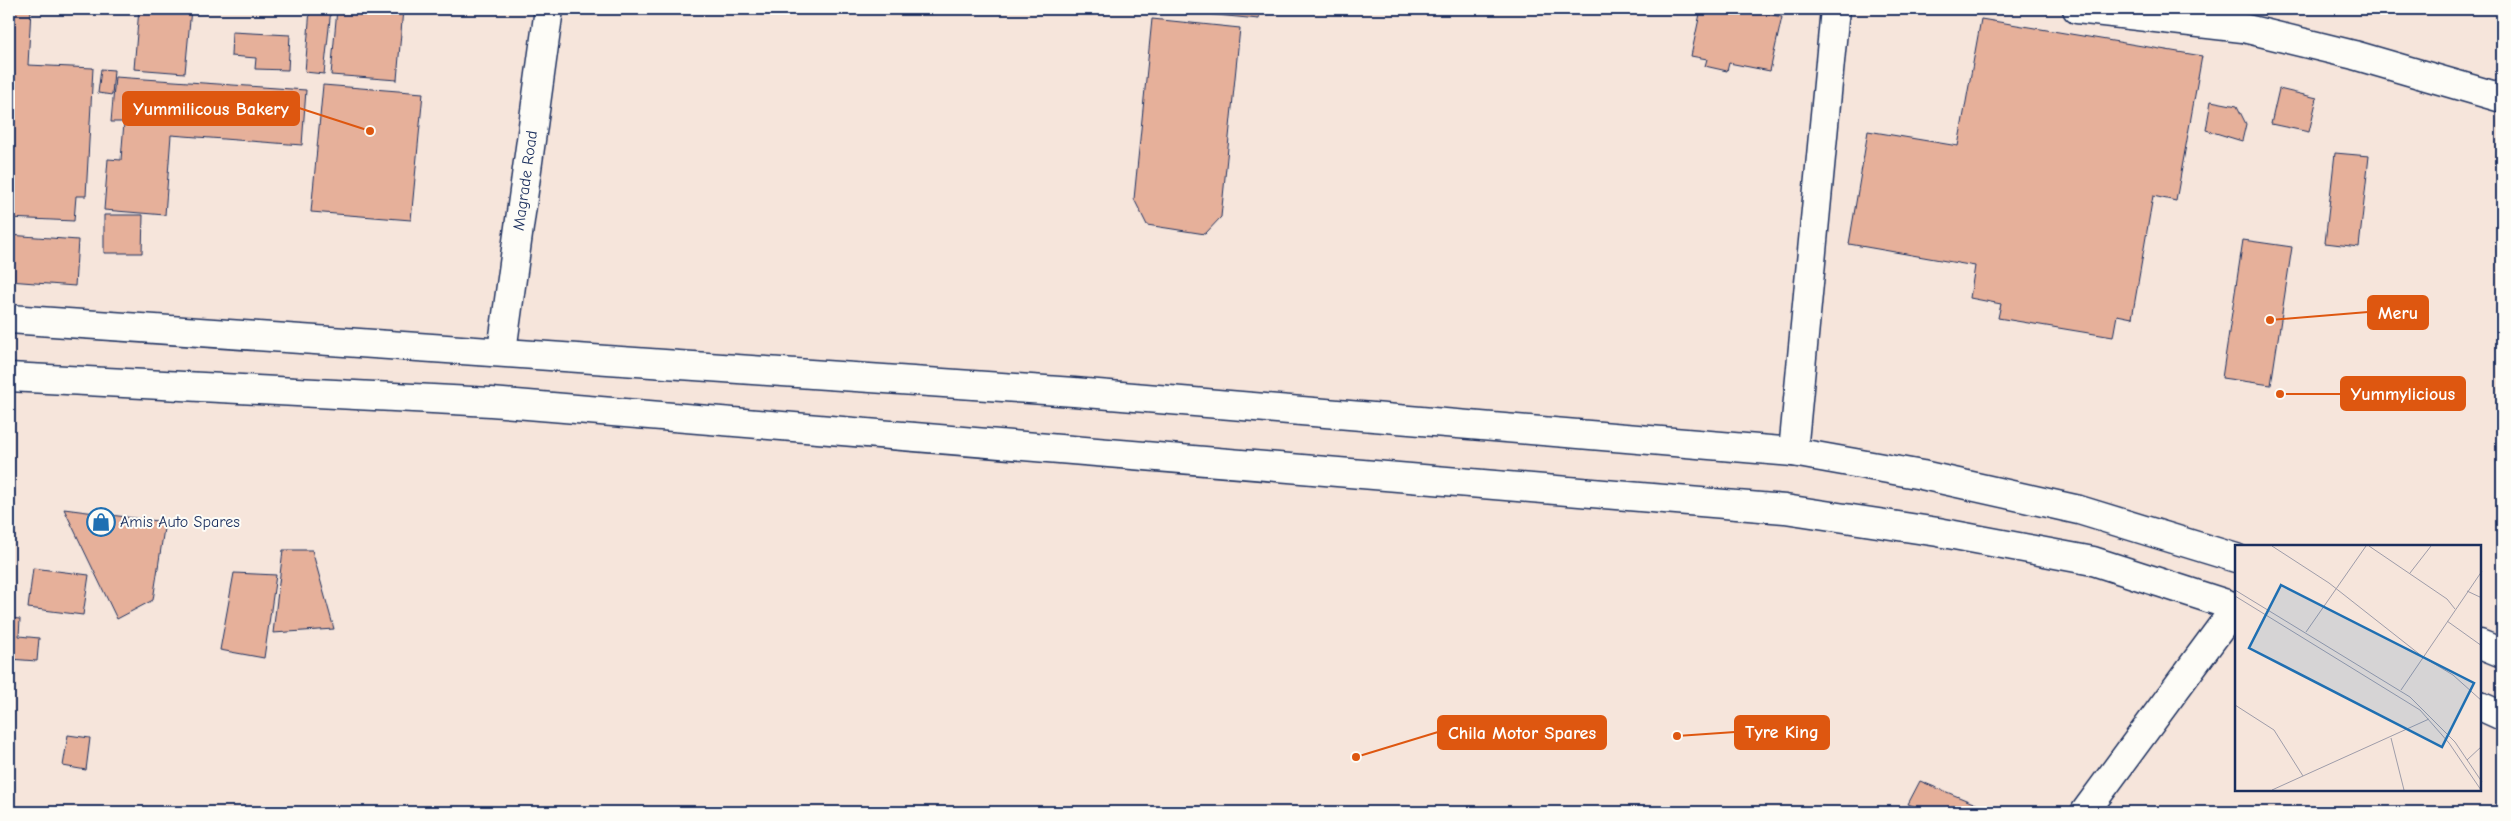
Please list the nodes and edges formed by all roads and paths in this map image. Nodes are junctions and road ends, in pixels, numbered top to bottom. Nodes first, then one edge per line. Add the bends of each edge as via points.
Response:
1 (549, 9) edge
2 (1835, 9) edge
3 (2077, 9) edge
4 (2502, 98) edge
5 (9, 319) edge
6 (502, 351) junction
7 (9, 377) edge
8 (1793, 452) junction
9 (2235, 558) edge
10 (2235, 607) edge
11 (2235, 608) edge
12 (2481, 644) edge
13 (2502, 653) edge
14 (2481, 706) edge
15 (2502, 716) edge
16 (2085, 812) edge

1 - 6 main road, Magrade Road
2 - 8 main road
3 - 4 main road via 2244,28 2354,55
5 - 6 main road
6 - 8 main road via 1074,392
7 - 10 main road via 491,402 1786,509 1938,532 2093,561
8 - 9 main road via 1922,475 2079,510
11 - 16 main road
12 - 13 main road
14 - 15 main road

